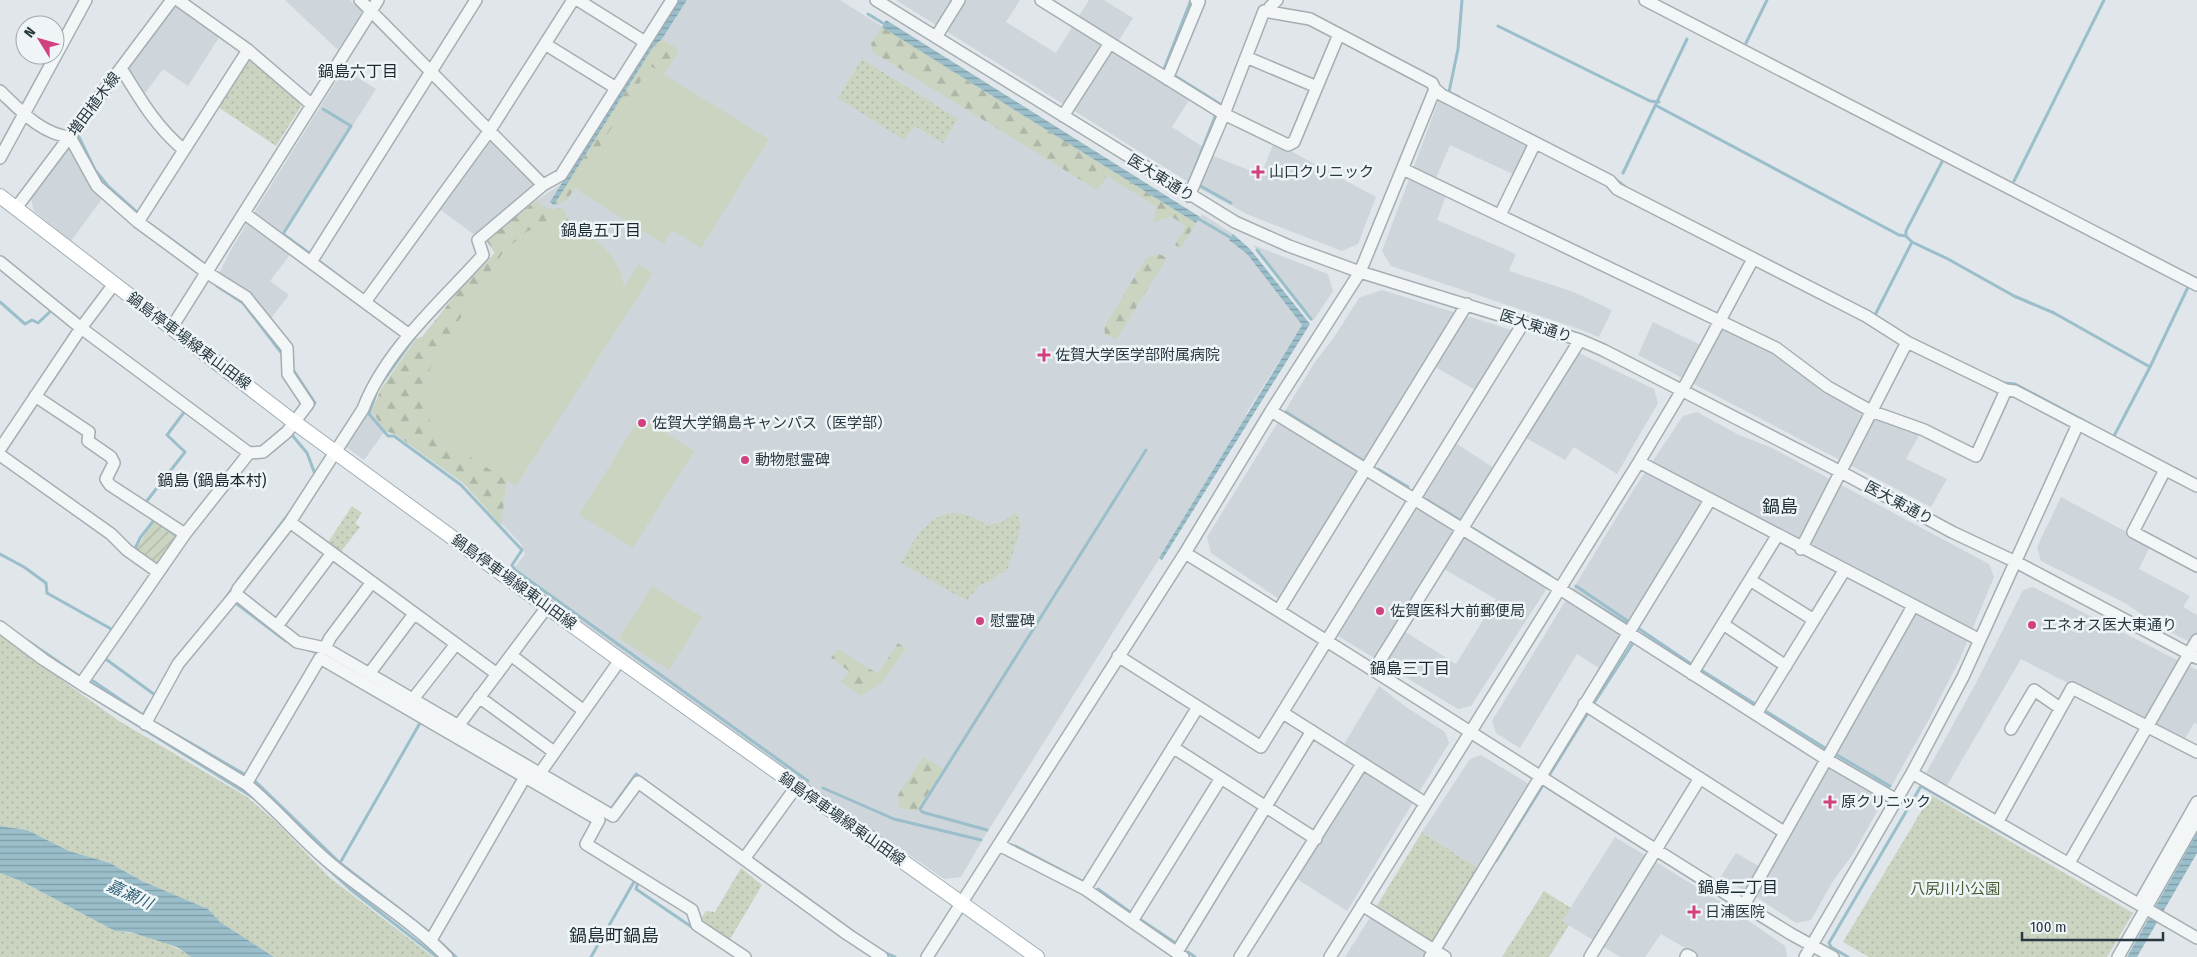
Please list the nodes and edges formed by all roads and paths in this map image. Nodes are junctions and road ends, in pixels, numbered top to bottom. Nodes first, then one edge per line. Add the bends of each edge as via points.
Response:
1 (86, 0) edge
2 (172, 0) edge
3 (178, 0) edge
4 (360, 0) edge
5 (378, 0) edge
6 (476, 0) edge
7 (573, 0) edge
8 (578, 0) edge
9 (672, 0) edge
10 (876, 0) edge
11 (959, 0) edge
12 (1041, 0) edge
13 (1196, 0) edge
14 (1277, 0) edge
15 (1646, 0) edge
16 (372, 11) junction
17 (1268, 12) junction
18 (1339, 34) junction
19 (936, 37) junction
20 (645, 42) junction
21 (1110, 43) junction
22 (544, 44) junction
23 (248, 50) junction
24 (1246, 57) junction
25 (121, 68) junction
26 (431, 71) junction
27 (1169, 75) junction
28 (1317, 87) junction
29 (616, 88) junction
30 (1434, 89) junction
31 (0, 91) edge
32 (312, 105) junction
33 (26, 110) junction
34 (1220, 111) junction
35 (1063, 116) junction
36 (490, 130) junction
37 (70, 137) junction
38 (1535, 143) junction
39 (184, 150) junction
40 (0, 158) edge
41 (1402, 169) junction
42 (543, 185) junction
43 (1193, 188) junction
44 (0, 196) edge
45 (16, 208) junction
46 (244, 213) junction
47 (1500, 215) junction
48 (138, 222) junction
49 (1753, 259) junction
50 (0, 262) edge
51 (311, 262) junction
52 (206, 272) junction
53 (1360, 272) junction
54 (114, 284) junction
55 (2197, 285) edge
56 (365, 302) junction
57 (1468, 304) junction
58 (1524, 322) junction
59 (1719, 322) junction
60 (80, 325) junction
61 (172, 327) junction
62 (408, 334) junction
63 (1580, 340) junction
64 (1907, 342) junction
65 (1682, 390) junction
66 (2006, 390) junction
67 (35, 396) junction
68 (1271, 411) junction
69 (1871, 411) junction
70 (294, 422) junction
71 (2078, 424) junction
72 (0, 449) edge
73 (334, 451) junction
74 (250, 453) junction
75 (0, 455) edge
76 (1639, 462) junction
77 (1365, 470) junction
78 (2165, 470) junction
79 (1841, 472) junction
80 (2197, 486) edge
81 (1414, 500) junction
82 (1710, 500) junction
83 (290, 522) junction
84 (1461, 530) junction
85 (185, 534) junction
86 (1777, 536) junction
87 (1801, 549) junction
88 (332, 553) junction
89 (1185, 553) junction
90 (2016, 562) junction
91 (2197, 566) edge
92 (1844, 571) junction
93 (158, 572) junction
94 (1750, 580) junction
95 (372, 582) junction
96 (1560, 589) junction
97 (233, 598) junction
98 (1913, 606) junction
99 (547, 607) junction
100 (1279, 610) junction
101 (414, 614) junction
102 (1814, 620) junction
103 (1723, 624) junction
104 (277, 626) junction
105 (0, 627) edge
106 (1633, 632) junction
107 (1980, 640) junction
108 (2197, 640) edge
109 (1328, 641) junction
110 (456, 644) junction
111 (325, 648) junction
112 (511, 655) junction
113 (1118, 656) junction
114 (2193, 656) edge
115 (620, 660) junction
116 (1786, 666) junction
117 (1374, 670) junction
118 (369, 674) junction
119 (497, 674) junction
120 (1692, 674) junction
121 (81, 684) junction
122 (479, 697) junction
123 (413, 700) junction
124 (1198, 706) junction
125 (1588, 707) junction
126 (2060, 708) junction
127 (584, 711) junction
128 (1284, 713) junction
129 (1756, 714) junction
130 (144, 724) junction
131 (458, 726) junction
132 (2146, 726) junction
133 (2011, 728) dead end
134 (1312, 731) junction
135 (1470, 733) junction
136 (1174, 748) junction
137 (554, 752) junction
138 (2197, 752) edge
139 (1826, 759) junction
140 (1362, 764) junction
141 (540, 773) junction
142 (1912, 773) junction
143 (525, 777) junction
144 (1221, 778) junction
145 (1700, 778) junction
146 (1543, 780) junction
147 (246, 784) junction
148 (796, 787) junction
149 (1895, 799) junction
150 (2197, 802) edge
151 (1425, 803) junction
152 (1266, 806) junction
153 (2197, 819) edge
154 (1998, 821) junction
155 (1784, 832) junction
156 (1316, 838) junction
157 (999, 845) junction
158 (1656, 850) junction
159 (744, 859) junction
160 (2069, 863) junction
161 (1085, 889) junction
162 (960, 903) junction
163 (1362, 905) junction
164 (1744, 905) junction
165 (2145, 907) junction
166 (1132, 921) junction
167 (2197, 938) edge
168 (431, 940) junction
169 (1812, 945) junction
170 (1437, 954) edge
171 (1180, 955) edge
172 (447, 957) edge
173 (745, 957) edge
174 (882, 957) edge
175 (927, 957) edge
176 (1037, 957) edge
177 (1240, 957) edge
178 (1330, 957) edge
179 (1590, 957) edge
180 (1686, 957) edge
181 (1691, 957) edge
182 (1805, 957) edge
183 (1833, 957) edge
184 (2118, 957) edge

1 - 33 street
2 - 25 street, 増田植木線
3 - 23 street
4 - 16 street
5 - 16 street
6 - 26 street
7 - 22 street
8 - 20 street
9 - 20 street
10 - 19 street, 医大東通り
11 - 19 street
12 - 21 street
13 - 27 street via 1199,2
14 - 17 street
15 - 55 street
16 - 26 street
16 - 32 street
17 - 18 street via 1310,19
17 - 24 street via 1264,11
18 - 28 street
18 - 30 street via 1432,83
19 - 35 street, 医大東通り
20 - 29 street
21 - 27 street
21 - 35 street
22 - 29 street
22 - 36 street
23 - 32 street
23 - 39 street
24 - 28 street
24 - 34 street
25 - 37 street, 増田植木線
25 - 39 street via 148,114
26 - 36 street
26 - 51 street
27 - 34 street
28 - 34 street via 1294,142 1288,145
29 - 42 street via 562,175
30 - 38 street
30 - 41 street
31 - 33 street
32 - 46 street
33 - 37 street via 50,133
33 - 40 street
34 - 43 street
35 - 43 street, 医大東通り
36 - 42 street
36 - 56 street
37 - 45 street, 増田植木線
37 - 48 street via 97,186
38 - 47 street
38 - 49 street
39 - 48 street
41 - 47 street
41 - 53 street
42 - 62 street via 478,240 482,255 436,308
43 - 53 street, 医大東通り via 1223,216
44 - 45 main road, 鍋島停車場線東山田線
45 - 54 main road, 鍋島停車場線東山田線
46 - 51 street
46 - 52 street
47 - 59 street
48 - 52 street
49 - 59 street
49 - 64 street via 1866,316
50 - 60 street
51 - 56 street
52 - 61 street
52 - 70 street via 246,297 287,348 288,374 308,404
53 - 57 street, 医大東通り
53 - 68 street
54 - 60 street
54 - 61 main road, 鍋島停車場線東山田線
56 - 62 street
57 - 58 street, 医大東通り
57 - 77 street
58 - 63 street, 医大東通り
58 - 81 street
59 - 65 street
59 - 69 street via 1776,348 1828,387
60 - 67 street
60 - 74 street
61 - 70 main road, 鍋島停車場線東山田線
62 - 73 street via 370,389 363,409
63 - 65 street, 医大東通り
63 - 84 street
64 - 66 street
64 - 69 street
65 - 76 street
65 - 79 street, 医大東通り
66 - 69 street via 1976,456 1924,430
66 - 71 street via 2015,391
67 - 72 street
67 - 85 street via 89,432 88,441 111,457 114,463 106,479 110,485
68 - 77 street
68 - 89 street
69 - 79 street
70 - 73 main road, 鍋島停車場線東山田線
70 - 74 street via 263,452
71 - 78 street
71 - 90 street
73 - 83 street
73 - 99 main road, 鍋島停車場線東山田線
74 - 85 street
75 - 93 street via 111,534
76 - 82 street
76 - 96 street
77 - 81 street
77 - 100 street
78 - 80 street
78 - 91 street via 2133,532
79 - 87 street
79 - 90 street, 医大東通り via 1952,532
81 - 84 street
81 - 109 street
82 - 86 street
82 - 106 street
83 - 88 street
83 - 97 street
84 - 96 street
84 - 117 street
85 - 93 street
86 - 87 street
86 - 94 street
87 - 92 street
88 - 95 street
88 - 104 street
89 - 100 street
89 - 113 street
90 - 107 street
90 - 114 street, 医大東通り
92 - 98 street
92 - 102 street
93 - 121 street
94 - 102 street
94 - 103 street
95 - 101 street
95 - 111 street
96 - 106 street
96 - 135 street
97 - 104 street
97 - 130 street via 178,664
98 - 107 street
98 - 139 street
99 - 112 street
99 - 115 main road, 鍋島停車場線東山田線
100 - 109 street
101 - 110 street
101 - 118 street
102 - 116 street
103 - 116 street
103 - 120 street
104 - 111 street via 297,642
105 - 121 street
106 - 120 street
106 - 125 street
107 - 142 street
108 - 114 street
109 - 117 street
109 - 128 street
110 - 119 street
110 - 123 street
111 - 118 street
112 - 119 street
112 - 127 street
113 - 124 street
113 - 157 street
114 - 132 street
115 - 127 street
115 - 148 main road, 鍋島停車場線東山田線
116 - 129 street
117 - 135 street
118 - 123 street
119 - 122 street
120 - 129 street
121 - 130 street
122 - 131 street
122 - 137 street
123 - 131 street
124 - 128 street via 1261,747
124 - 136 street
125 - 145 street
125 - 146 street
126 - 132 street via 2072,688
126 - 133 street via 2034,690
126 - 154 street
127 - 137 street
128 - 134 street
129 - 139 street
130 - 147 street
131 - 141 street
132 - 138 street
132 - 160 street
134 - 140 street
134 - 152 street
135 - 146 street
135 - 151 street
136 - 144 street
136 - 161 street
137 - 141 street
139 - 149 street
139 - 155 street
140 - 151 street
140 - 156 street
141 - 159 street via 614,816 638,782
142 - 149 street
142 - 154 street
143 - 147 street via 320,658
143 - 168 street
143 - 173 street via 599,820 586,844 692,910 697,925
144 - 152 street
144 - 166 street
145 - 155 street
145 - 158 street
146 - 158 street
146 - 170 street
147 - 168 street via 271,804 334,867
148 - 159 street
148 - 162 main road, 鍋島停車場線東山田線
149 - 169 street
150 - 165 street
151 - 163 street
152 - 156 street
152 - 171 street
153 - 165 street
154 - 160 street
155 - 164 street
156 - 177 street
157 - 161 street
157 - 162 street
158 - 164 street
158 - 179 street
159 - 174 street
160 - 165 street
161 - 166 street
162 - 175 street
162 - 176 main road, 鍋島停車場線東山田線
163 - 170 street
163 - 178 street
164 - 169 street
165 - 167 street
165 - 184 street
166 - 171 street
168 - 172 street
169 - 182 street
169 - 183 street
180 - 181 street via 1688,954

